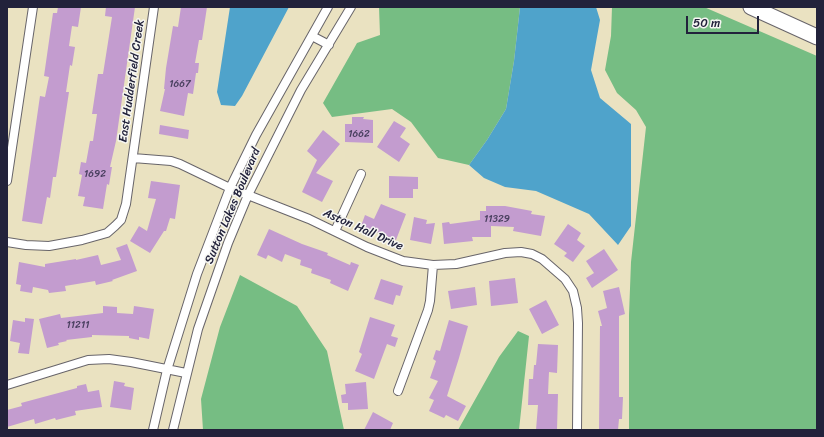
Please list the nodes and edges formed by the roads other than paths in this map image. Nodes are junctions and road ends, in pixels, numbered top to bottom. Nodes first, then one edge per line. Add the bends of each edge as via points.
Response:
1 (33, 7) edge
2 (154, 7) edge
3 (328, 7) edge
4 (351, 7) edge
5 (751, 7) edge
6 (312, 36) junction
7 (817, 37) edge
8 (329, 45) junction
9 (133, 158) junction
10 (361, 174) dead end
11 (7, 180) edge
12 (230, 188) junction
13 (248, 195) junction
14 (335, 231) junction
15 (7, 242) edge
16 (432, 265) junction
17 (167, 370) junction
18 (186, 373) junction
19 (7, 385) edge
20 (398, 391) dead end
21 (153, 430) edge
22 (173, 430) edge
23 (577, 430) edge

1 - 11 street
2 - 9 street, East Hudderfield Creek
3 - 6 street, Sutton Lakes Boulevard
4 - 8 street, Sutton Lakes Boulevard
5 - 7 highway
6 - 8 street
6 - 12 street, Sutton Lakes Boulevard via 256,135
8 - 13 street, Sutton Lakes Boulevard via 300,90
9 - 12 street, Aston Hall Drive via 171,161
9 - 15 street, East Hudderfield Creek via 126,204 120,220 107,233 49,246
10 - 14 street
12 - 13 street, Aston Hall Drive
12 - 17 street, Sutton Lakes Boulevard via 197,274
13 - 14 street, Aston Hall Drive
13 - 18 street, Sutton Lakes Boulevard via 198,329
14 - 16 street, Aston Hall Drive via 403,261
16 - 20 street via 428,310
16 - 23 street, Aston Hall Drive via 456,264 521,252 542,259 565,279 573,291 577,308
17 - 18 street
17 - 19 street via 110,359 88,360
17 - 21 street, Sutton Lakes Boulevard
18 - 22 street, Sutton Lakes Boulevard

